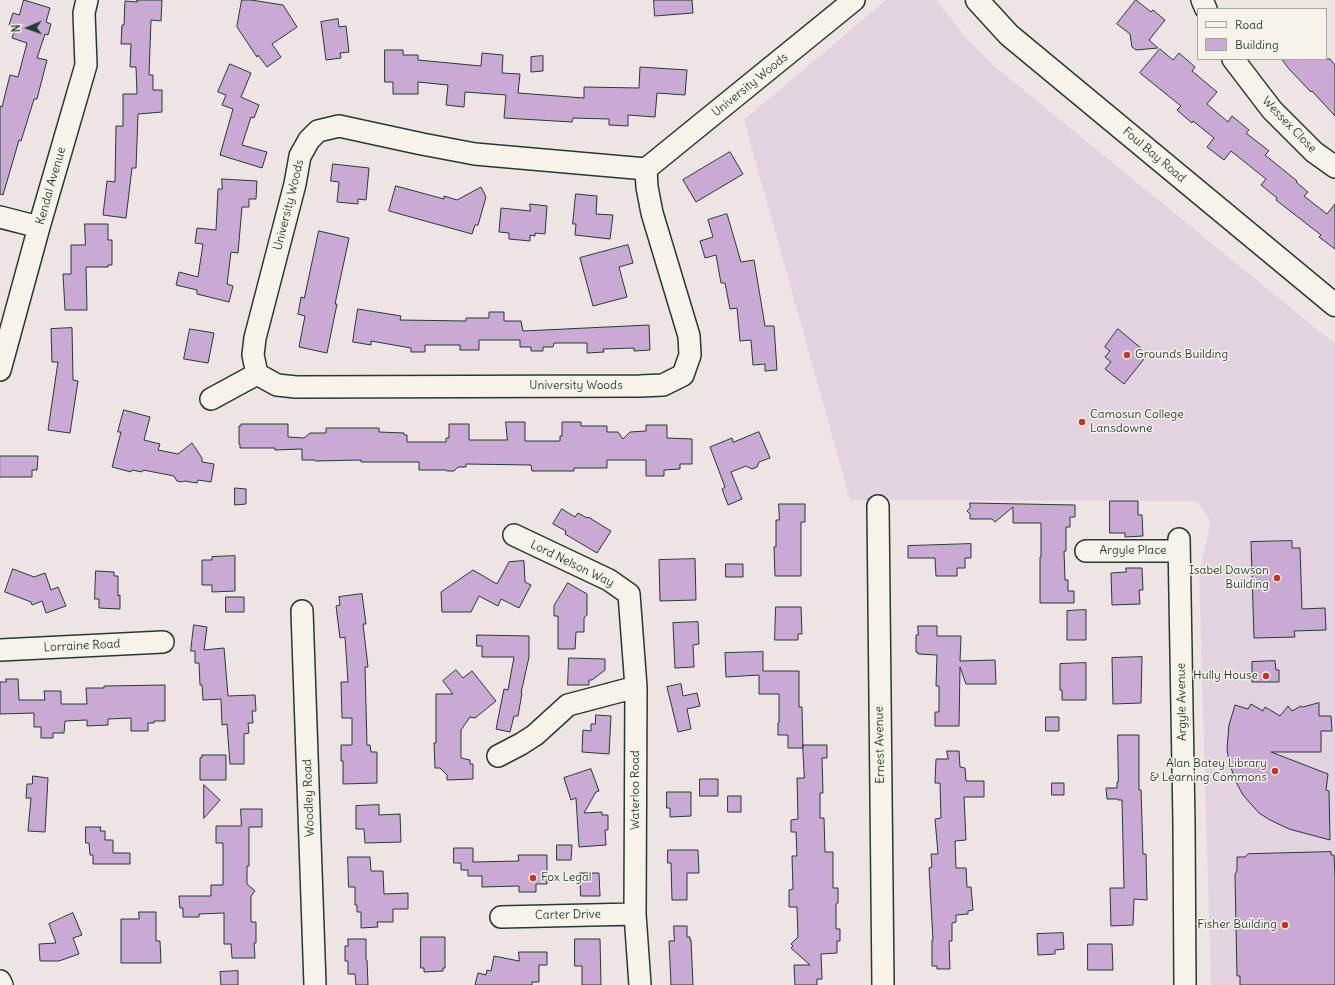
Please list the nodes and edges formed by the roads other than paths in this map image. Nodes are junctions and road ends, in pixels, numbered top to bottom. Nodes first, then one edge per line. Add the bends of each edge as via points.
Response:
1 (87, 0) edge
2 (854, 0) edge
3 (977, 0) edge
4 (1234, 60) edge
5 (1335, 167) edge
6 (646, 169) junction
7 (0, 217) edge
8 (39, 227) junction
9 (1335, 305) edge
10 (0, 370) edge
11 (257, 374) junction
12 (211, 399) dead end
13 (878, 506) dead end
14 (514, 535) dead end
15 (1179, 545) joint
16 (1086, 552) dead end
17 (629, 594) joint
18 (302, 611) dead end
19 (163, 642) dead end
20 (0, 650) edge
21 (636, 686) junction
22 (498, 756) dead end
23 (635, 914) junction
24 (501, 917) dead end
25 (0, 981) edge
26 (2, 985) edge
27 (315, 985) edge
28 (640, 985) edge
29 (883, 985) edge
30 (1185, 985) edge

1 - 8 street, Kendal Avenue via 84,13 86,65
2 - 6 street, University Woods
3 - 9 main road, Foul Bay Road via 1009,35
4 - 5 street, Wessex Close via 1272,110 1314,152
6 - 11 street, University Woods via 475,154 339,126 318,131 309,140 300,156 255,338 253,355
6 - 11 street, University Woods via 652,212 689,336 690,355 683,375 662,385 640,386 296,387 277,385
7 - 8 street
8 - 10 street, Kendal Avenue
11 - 12 street
13 - 29 street, Ernest Avenue
14 - 17 street, Lord Nelson Way via 609,580
15 - 16 street, Argyle Place
15 - 30 street, Argyle Avenue
17 - 21 street, Waterloo Road
18 - 27 street, Woodley Road
19 - 20 street, Lorraine Road
21 - 22 street via 568,705 535,735
21 - 23 street, Waterloo Road
23 - 24 street, Carter Drive
23 - 28 street, Waterloo Road
25 - 26 street

